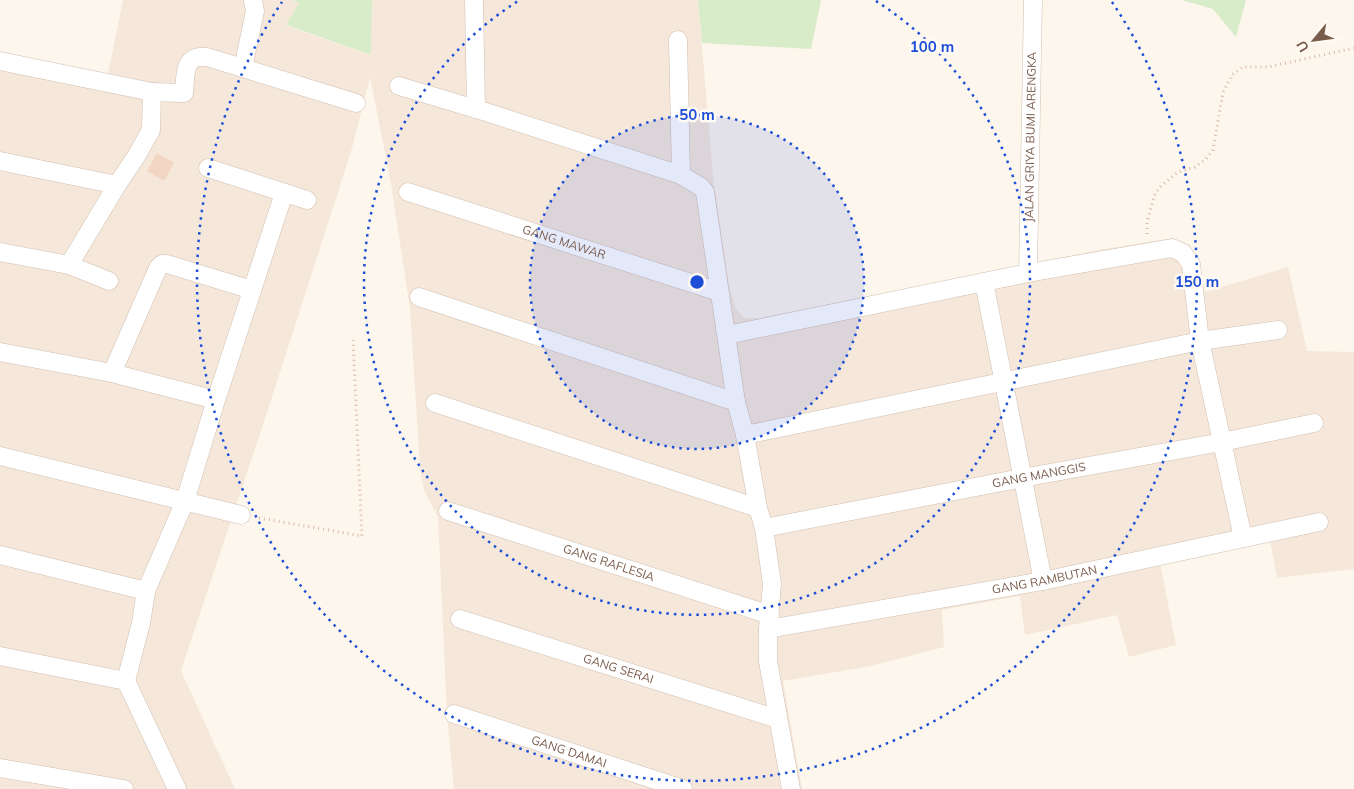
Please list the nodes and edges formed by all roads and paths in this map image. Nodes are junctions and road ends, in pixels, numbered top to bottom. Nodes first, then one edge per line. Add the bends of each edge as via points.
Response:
1 (253, 0) edge
2 (1033, 0) edge
3 (474, 3) dead end
4 (678, 40) dead end
5 (1354, 48) edge
6 (0, 61) edge
7 (243, 68) junction
8 (399, 86) dead end
9 (152, 92) junction
10 (356, 103) dead end
11 (476, 109) junction
12 (0, 162) edge
13 (208, 168) dead end
14 (681, 175) junction
15 (117, 186) junction
16 (408, 192) dead end
17 (284, 193) junction
18 (307, 200) dead end
19 (0, 252) edge
20 (1147, 252) junction
21 (69, 265) junction
22 (1028, 273) junction
23 (108, 281) dead end
24 (984, 282) junction
25 (252, 290) junction
26 (720, 292) junction
27 (420, 297) dead end
28 (1278, 330) dead end
29 (727, 335) junction
30 (353, 340) dead end
31 (1200, 341) junction
32 (0, 352) edge
33 (112, 373) junction
34 (1003, 382) junction
35 (216, 400) junction
36 (736, 402) junction
37 (435, 403) dead end
38 (1314, 423) dead end
39 (745, 435) junction
40 (1222, 442) junction
41 (0, 456) edge
42 (1022, 478) junction
43 (185, 501) junction
44 (758, 508) junction
45 (448, 511) dead end
46 (242, 515) joint
47 (1319, 522) dead end
48 (764, 528) junction
49 (1243, 538) junction
50 (0, 554) edge
51 (1042, 580) junction
52 (146, 591) junction
53 (460, 619) dead end
54 (769, 622) junction
55 (0, 656) edge
56 (126, 681) junction
57 (454, 714) dead end
58 (778, 719) junction
59 (0, 768) edge
60 (124, 789) edge
61 (177, 789) edge
62 (684, 789) edge
63 (791, 789) edge

1 - 7 street via 255,11
2 - 22 street, JALAN GRIYA BUMI ARENGKA
3 - 11 street
4 - 14 street
5 - 20 path via 1268,67 1243,67 1232,75 1223,92 1213,150 1195,167 1178,172 1160,186 1154,196 1147,222
6 - 9 street
7 - 9 street via 198,56 186,66 184,93
7 - 10 street
8 - 11 street
9 - 15 street via 151,130
11 - 14 street
12 - 15 street
13 - 17 street
14 - 26 street via 705,192
15 - 21 street
16 - 26 street, GANG MAWAR
17 - 18 street
17 - 25 street
19 - 21 street
20 - 22 street
20 - 31 street via 1172,248 1183,253 1191,264
21 - 23 street
22 - 24 street
24 - 29 street
24 - 34 street
25 - 33 street via 162,264
25 - 35 street
26 - 29 street
27 - 36 street
28 - 31 street
29 - 36 street
30 - 46 path via 362,536
31 - 34 street
31 - 40 street
32 - 33 street
33 - 35 street
34 - 39 street
34 - 42 street
35 - 43 street
36 - 39 street
37 - 44 street
38 - 40 street, GANG MANGGIS
39 - 44 street
40 - 42 street, GANG MANGGIS
40 - 49 street
41 - 43 street
42 - 48 street, GANG MANGGIS
42 - 51 street
43 - 46 street
43 - 52 street
44 - 48 street
45 - 54 street, GANG RAFLESIA
47 - 49 street, GANG RAMBUTAN
48 - 54 street via 772,584
49 - 51 street, GANG RAMBUTAN
50 - 52 street
51 - 54 street, GANG RAMBUTAN
52 - 56 street
53 - 58 street, GANG SERAI
54 - 58 street via 768,661
55 - 56 street
56 - 61 street
57 - 62 street, GANG DAMAI
58 - 63 street
59 - 60 street

